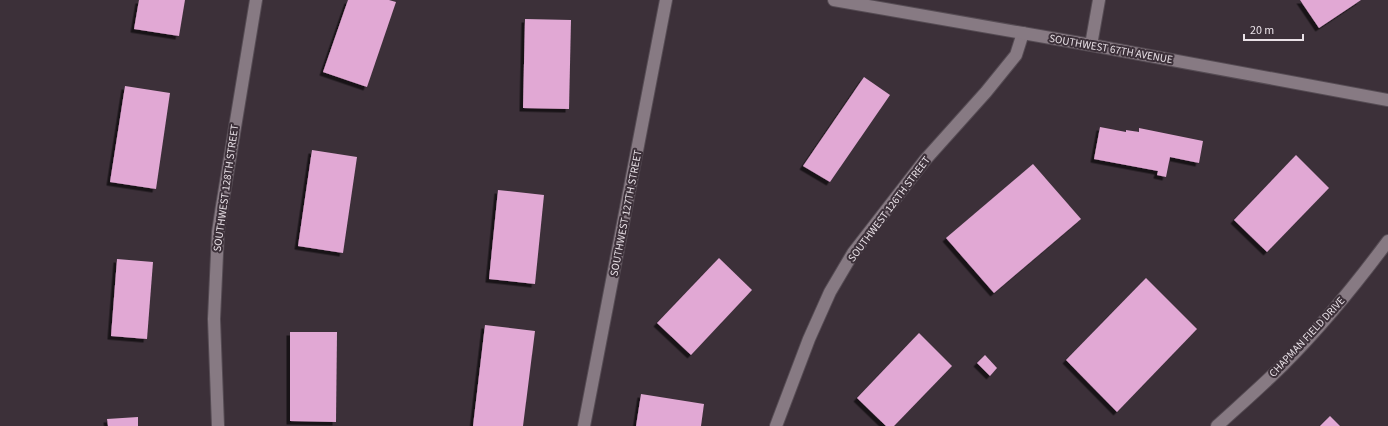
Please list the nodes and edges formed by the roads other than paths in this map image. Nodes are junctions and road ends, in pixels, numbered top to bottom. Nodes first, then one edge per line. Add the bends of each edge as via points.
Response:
1 (256, 0) edge
2 (666, 0) edge
3 (834, 0) edge
4 (1099, 0) edge
5 (1024, 33) junction
6 (1091, 45) junction
7 (1388, 100) edge
8 (1388, 241) edge
9 (218, 426) edge
10 (584, 426) edge
11 (776, 426) edge
12 (1217, 426) edge

1 - 9 street, SOUTHWEST 128TH STREET via 218,232 214,319
2 - 10 street, SOUTHWEST 127TH STREET
3 - 5 street, SOUTHWEST 67TH AVENUE
4 - 6 street
5 - 6 street, SOUTHWEST 67TH AVENUE
5 - 11 street, SOUTHWEST 126TH STREET via 1016,55 925,160 854,253 830,292
6 - 7 street, SOUTHWEST 67TH AVENUE
8 - 12 street, CHAPMAN FIELD DRIVE via 1318,328 1284,364

